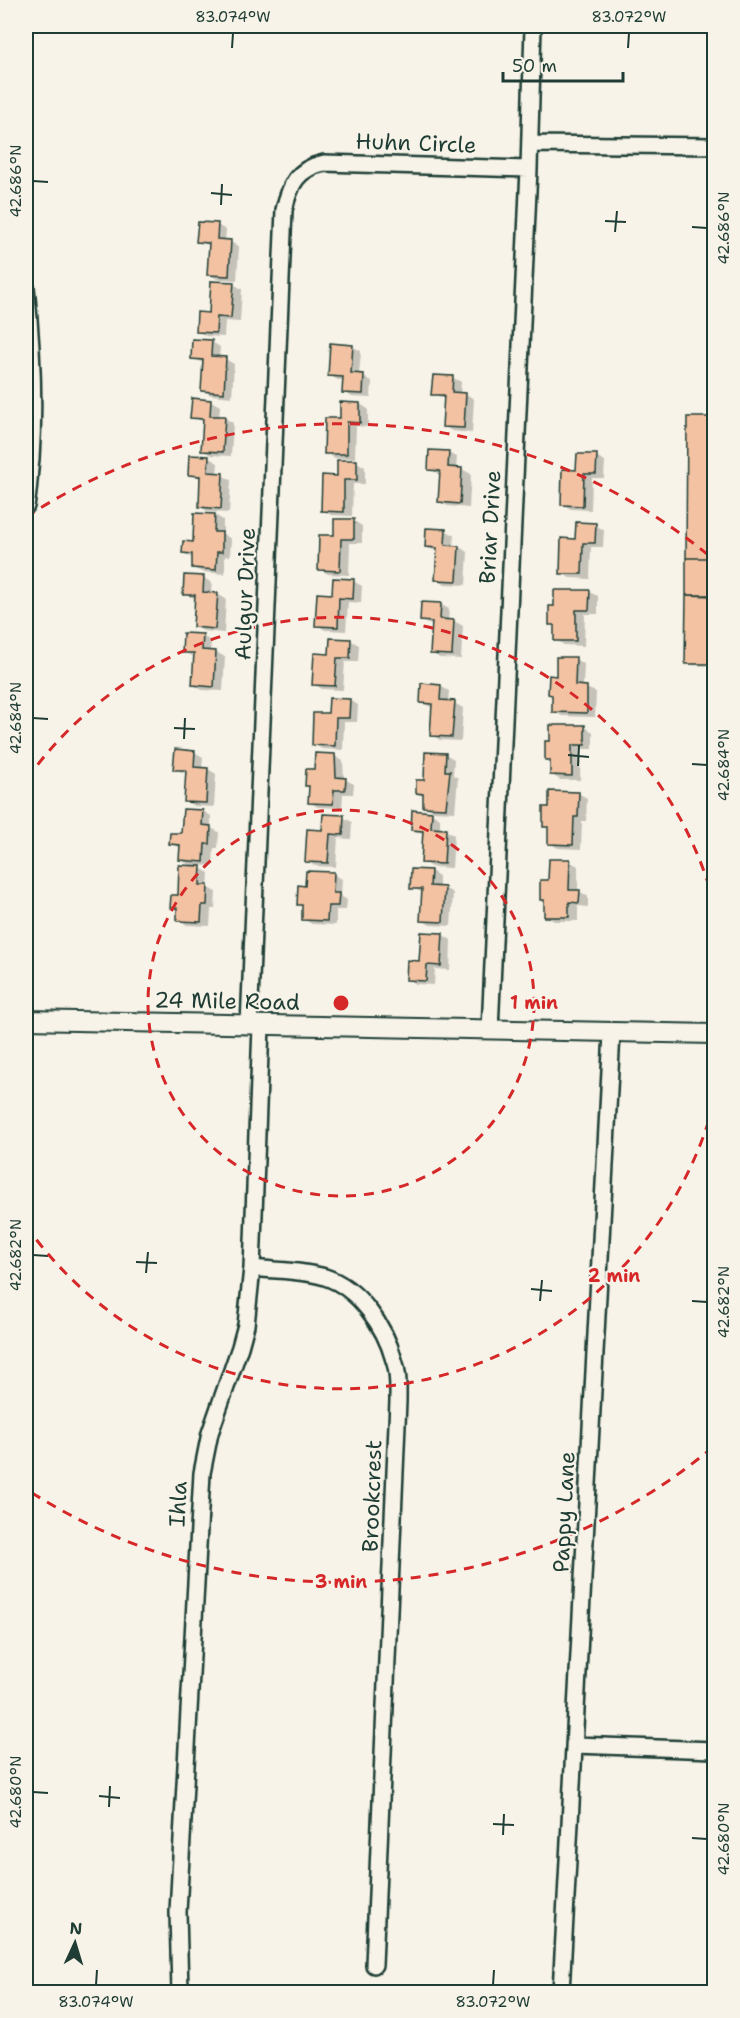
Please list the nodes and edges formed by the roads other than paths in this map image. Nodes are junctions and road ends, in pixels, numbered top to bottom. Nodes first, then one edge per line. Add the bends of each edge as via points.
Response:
1 (533, 26) edge
2 (530, 144) junction
3 (714, 146) edge
4 (529, 169) junction
5 (303, 171) joint
6 (26, 287) edge
7 (29, 440) edge
8 (26, 506) edge
9 (26, 1020) edge
10 (255, 1025) junction
11 (490, 1030) junction
12 (612, 1033) junction
13 (714, 1034) edge
14 (252, 1268) junction
15 (575, 1745) junction
16 (714, 1750) edge
17 (374, 1965) dead end
18 (180, 1992) edge
19 (561, 1992) edge

1 - 2 street, Briar Drive
2 - 3 street
2 - 4 street, Briar Drive
4 - 5 street, Huhn Circle via 340,163
4 - 11 street, Briar Drive
5 - 10 street, Aulgur Drive via 291,186 284,210
6 - 7 street via 33,360
7 - 8 street
9 - 10 street, 24 Mile Road
10 - 11 street, 24 Mile Road
10 - 14 street, Ihla
11 - 12 street, 24 Mile Road
12 - 13 street, 24 Mile Road
12 - 15 street, Pappy Lane
14 - 17 street, Brookcrest via 312,1274 348,1289 376,1320 398,1376
14 - 18 street, Ihla via 246,1325 210,1433 202,1473 178,1912
15 - 16 street
15 - 19 street, Pappy Lane

